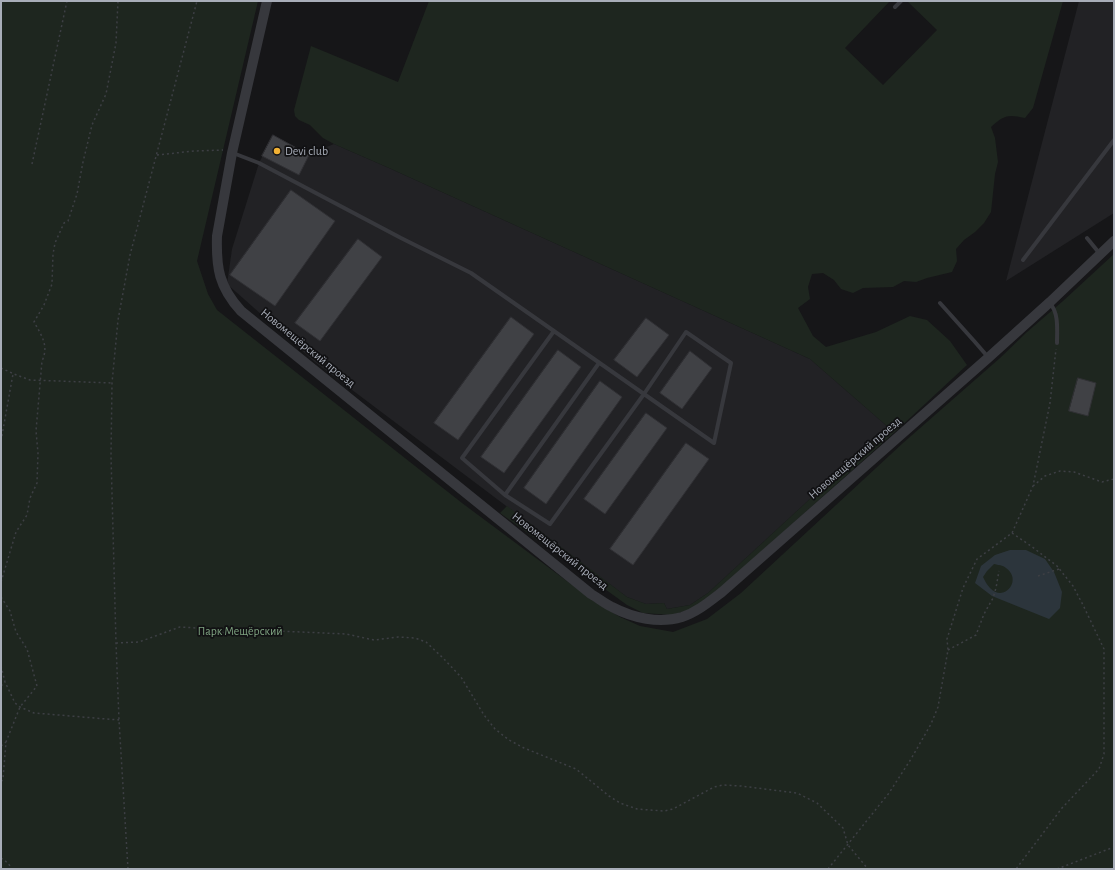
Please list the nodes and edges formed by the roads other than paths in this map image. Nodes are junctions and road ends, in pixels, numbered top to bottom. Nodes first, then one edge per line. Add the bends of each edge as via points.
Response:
1 (267, 1) edge
2 (901, 1) edge
3 (895, 7) dead end
4 (1114, 140) edge
5 (232, 153) junction
6 (1087, 238) dead end
7 (1114, 241) edge
8 (1100, 254) junction
9 (1023, 260) dead end
10 (1050, 302) junction
11 (940, 303) dead end
12 (554, 331) junction
13 (1056, 343) road end
14 (988, 358) junction
15 (600, 363) junction
16 (644, 394) junction
17 (505, 495) junction

1 - 5 street, Новомещёрский проезд
2 - 3 lane
4 - 9 lane
5 - 12 lane via 259,163 471,273
5 - 14 street, Новомещёрский проезд via 216,248 222,283 232,302 591,594 612,607 634,616 653,620 682,617 707,603
6 - 8 lane
7 - 8 street, Новомещёрский проезд
8 - 10 street, Новомещёрский проезд
10 - 13 lane via 1057,323
10 - 14 street, Новомещёрский проезд
11 - 14 lane
12 - 15 lane
12 - 17 lane via 462,458
15 - 16 lane
15 - 17 lane
16 - 16 lane via 714,443 730,363 686,332
16 - 17 lane via 550,524

